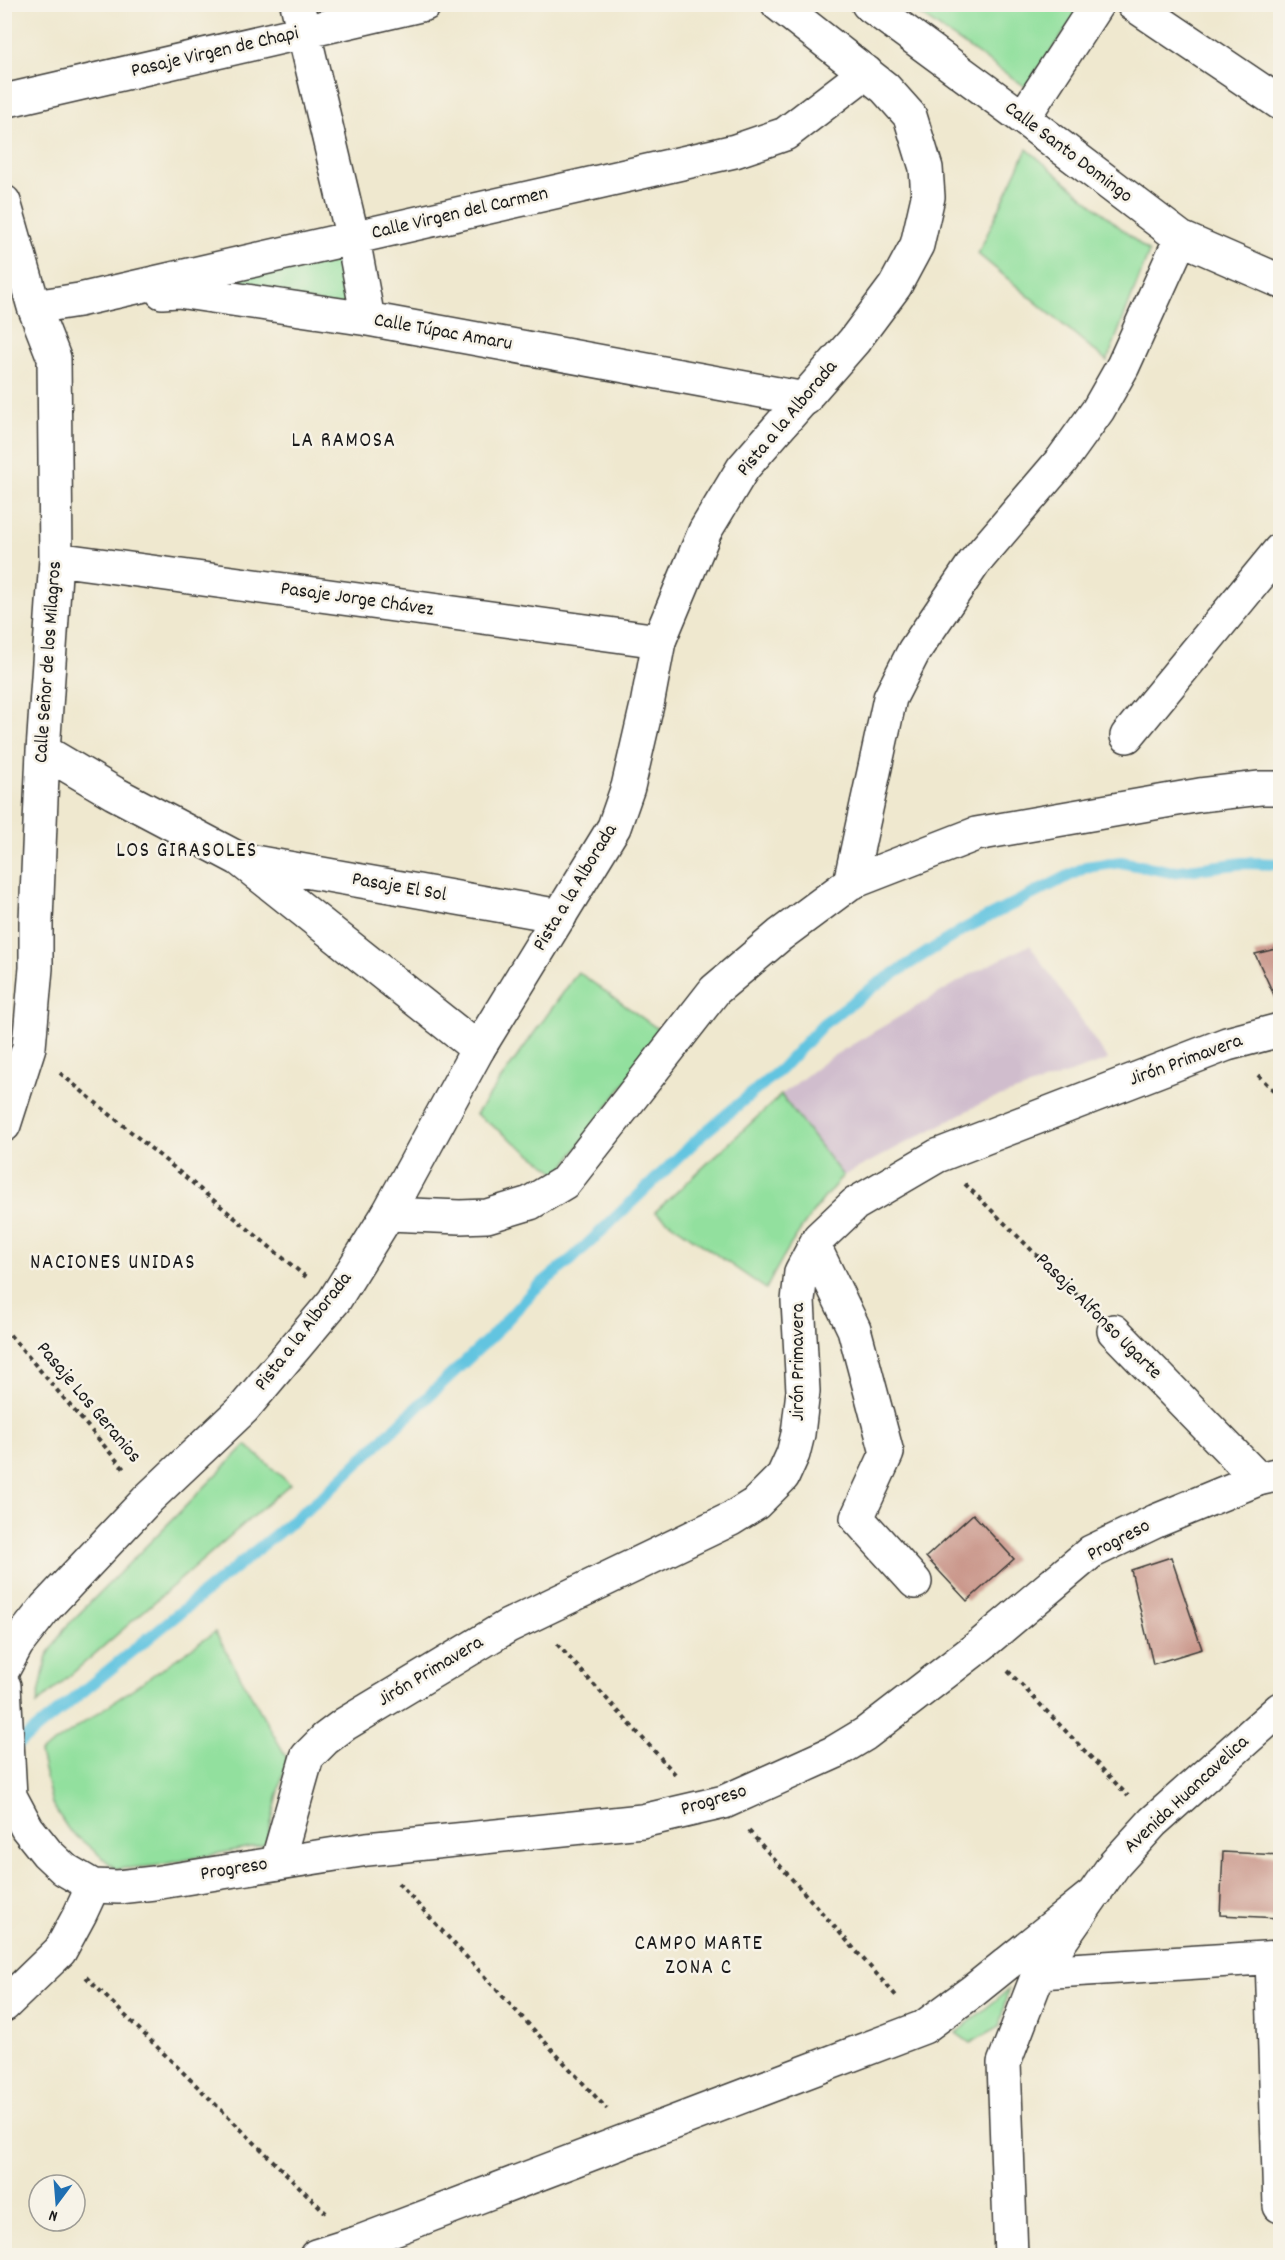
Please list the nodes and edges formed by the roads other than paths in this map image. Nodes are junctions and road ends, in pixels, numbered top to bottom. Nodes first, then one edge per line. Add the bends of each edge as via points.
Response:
1 (425, 4) edge
2 (778, 4) edge
3 (867, 4) edge
4 (1097, 4) edge
5 (1133, 4) edge
6 (300, 19) edge
7 (866, 72) junction
8 (4, 101) edge
9 (1281, 103) edge
10 (1023, 118) junction
11 (4, 202) edge
12 (1181, 238) junction
13 (353, 239) junction
14 (1281, 282) edge
15 (79, 300) junction
16 (33, 307) junction
17 (368, 319) junction
18 (805, 399) junction
19 (1281, 550) edge
20 (56, 559) junction
21 (658, 641) junction
22 (1127, 736) dead end
23 (43, 751) junction
24 (1281, 788) edge
25 (238, 859) junction
26 (850, 883) junction
27 (560, 916) junction
28 (1281, 1030) edge
29 (478, 1049) junction
30 (4, 1125) edge
31 (388, 1214) junction
32 (815, 1248) junction
33 (1114, 1332) road end
34 (1269, 1477) edge
35 (915, 1582) dead end
36 (4, 1668) edge
37 (4, 1686) edge
38 (1281, 1709) edge
39 (277, 1863) junction
40 (93, 1886) junction
41 (1096, 1892) junction
42 (1276, 1958) edge
43 (1039, 1972) junction
44 (4, 2005) edge
45 (1281, 2206) edge
46 (350, 2249) edge
47 (316, 2256) edge
48 (1011, 2256) edge

1 - 6 street, Pasaje Virgen de Chapi
2 - 7 street, Pista a la Alborada
3 - 10 street, Calle Santo Domingo
4 - 10 street
5 - 9 street
6 - 8 street, Pasaje Virgen de Chapi
6 - 13 street
7 - 13 street, Calle Virgen del Carmen via 785,134 735,151
7 - 18 street, Pista a la Alborada via 910,116 926,168 928,197 917,245 895,286
10 - 12 street, Calle Santo Domingo
11 - 16 street, Calle Señor de los Milagros
12 - 14 street, Calle Santo Domingo
12 - 26 street via 1123,366 1098,410 1062,460 974,563 914,651 890,698
13 - 15 street, Calle Virgen del Carmen
13 - 17 street
15 - 16 street, Calle Virgen del Carmen
15 - 17 street, Calle Túpac Amaru via 178,291
16 - 20 street, Calle Señor de los Milagros via 54,358
17 - 18 street, Calle Túpac Amaru
18 - 21 street, Pista a la Alborada via 743,468 732,486 705,531
19 - 22 street
20 - 21 street, Pasaje Jorge Chávez
20 - 23 street, Calle Señor de los Milagros
21 - 27 street, Pista a la Alborada via 628,787 614,827
23 - 25 street, Pasaje El Sol
23 - 30 street, Calle Señor de los Milagros via 36,968 29,1047
24 - 26 street via 1200,795 976,834
25 - 27 street, Pasaje El Sol
25 - 29 street, Pasaje El Sol
26 - 31 street via 715,990 565,1182 530,1203 487,1216
27 - 29 street, Pista a la Alborada
28 - 32 street, Jirón Primavera via 1227,1044 937,1156 855,1204 819,1238
29 - 31 street, Pista a la Alborada
31 - 36 street, Pista a la Alborada via 334,1301 244,1408 149,1498 46,1607
32 - 35 street via 854,1329 886,1453 857,1518
32 - 39 street, Jirón Primavera via 801,1272 798,1301 803,1391 798,1434 783,1476 755,1504 731,1519 508,1626 325,1739 307,1757
33 - 34 street, Pasaje Alfonso Ugarte
34 - 39 street, Progreso via 1156,1521 1091,1552 982,1644 865,1734 835,1752 714,1804 642,1821 367,1849
37 - 40 street, Progreso via 10,1796 27,1828 47,1853 64,1869
38 - 41 street, Avenida Huancavelica via 1153,1822 1114,1865
39 - 40 street, Progreso via 154,1883
40 - 44 street via 60,1951
41 - 43 street, Avenida Huancavelica
41 - 46 street via 924,2027
42 - 43 street
42 - 45 street
43 - 48 street, Avenida Huancavelica via 1004,2062
46 - 47 street

